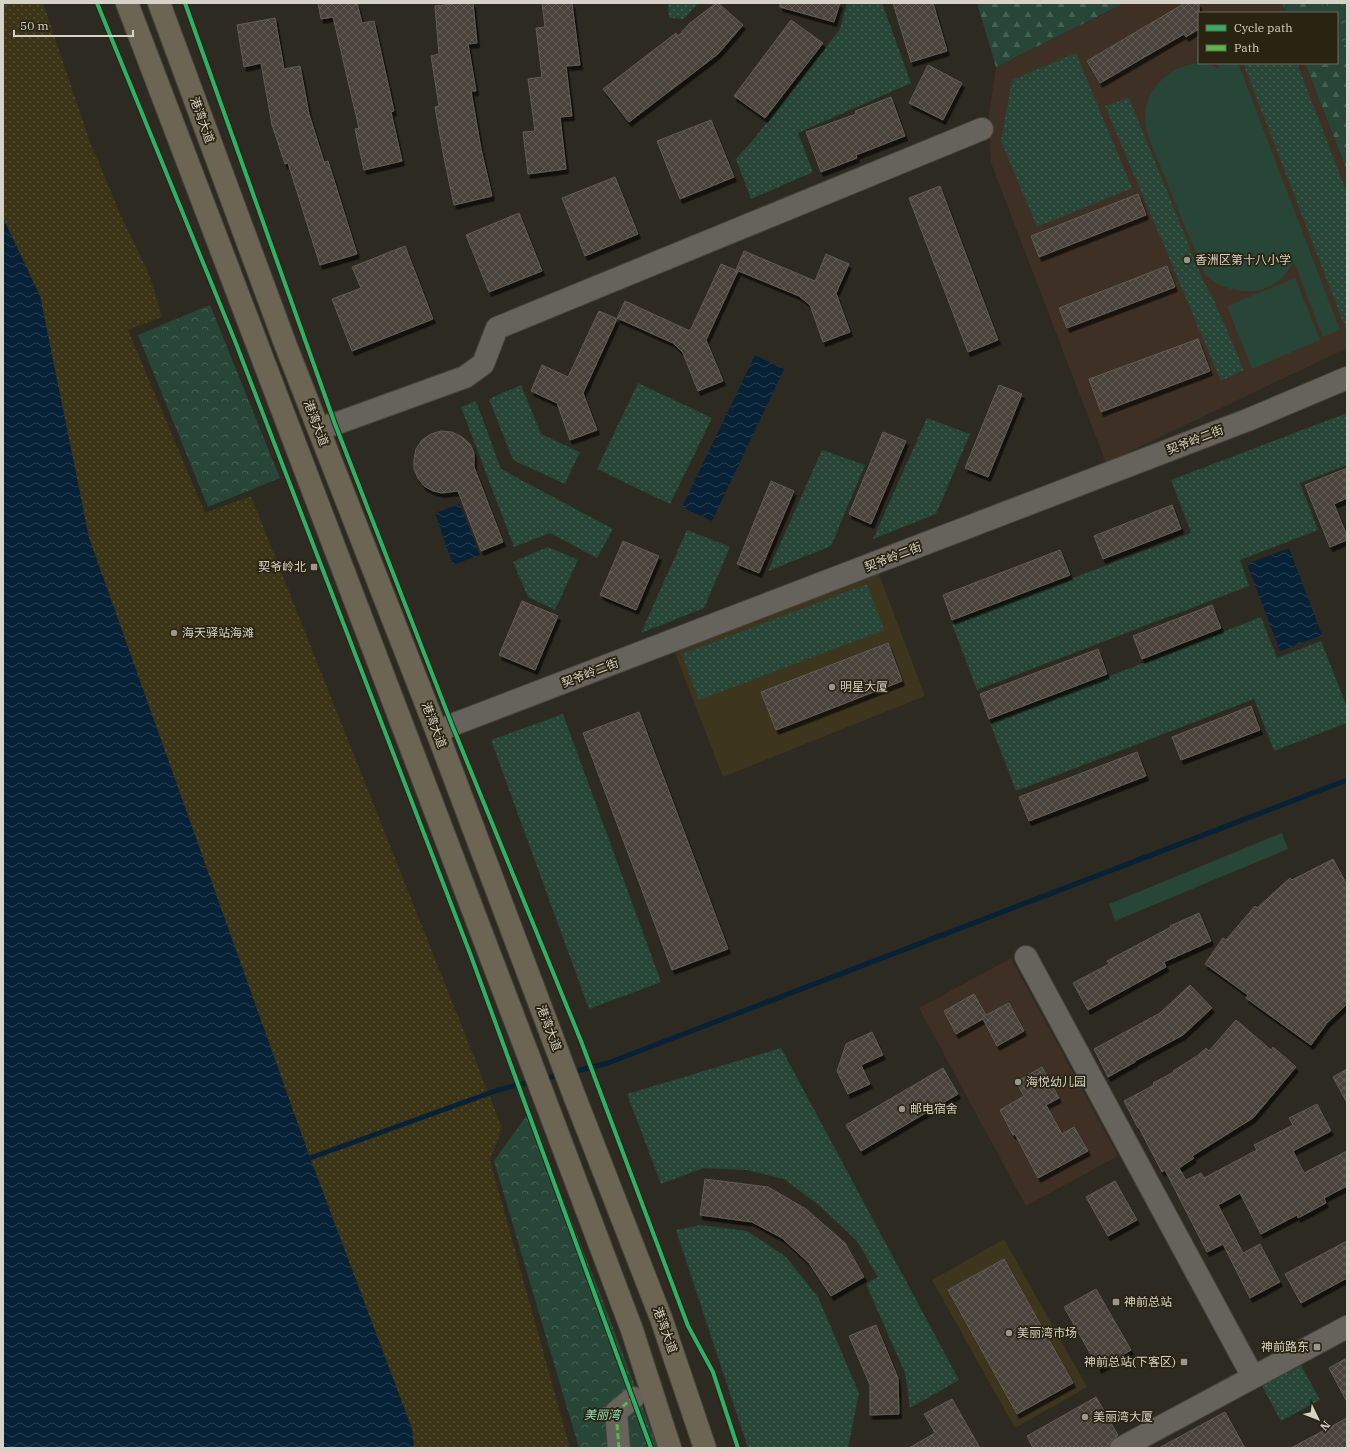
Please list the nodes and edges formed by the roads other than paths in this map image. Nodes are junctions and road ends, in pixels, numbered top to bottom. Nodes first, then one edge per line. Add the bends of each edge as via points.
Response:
1 (126, 3) edge
2 (159, 3) edge
3 (982, 129) dead end
4 (1347, 378) edge
5 (318, 428) junction
6 (437, 732) junction
7 (1026, 957) dead end
8 (1347, 1327) edge
9 (1253, 1377) junction
10 (633, 1398) dead end
11 (619, 1448) edge
12 (670, 1448) edge
13 (705, 1448) edge
14 (1121, 1448) edge

1 - 12 highway via 632,1330
2 - 5 highway, 港湾大道
3 - 5 street via 497,328 482,364 465,377
4 - 6 street, 契爷岭二街 via 1250,419
5 - 6 highway, 港湾大道
6 - 13 highway, 港湾大道 via 661,1318
7 - 9 street
8 - 9 street
9 - 14 street
10 - 11 street via 616,1412

